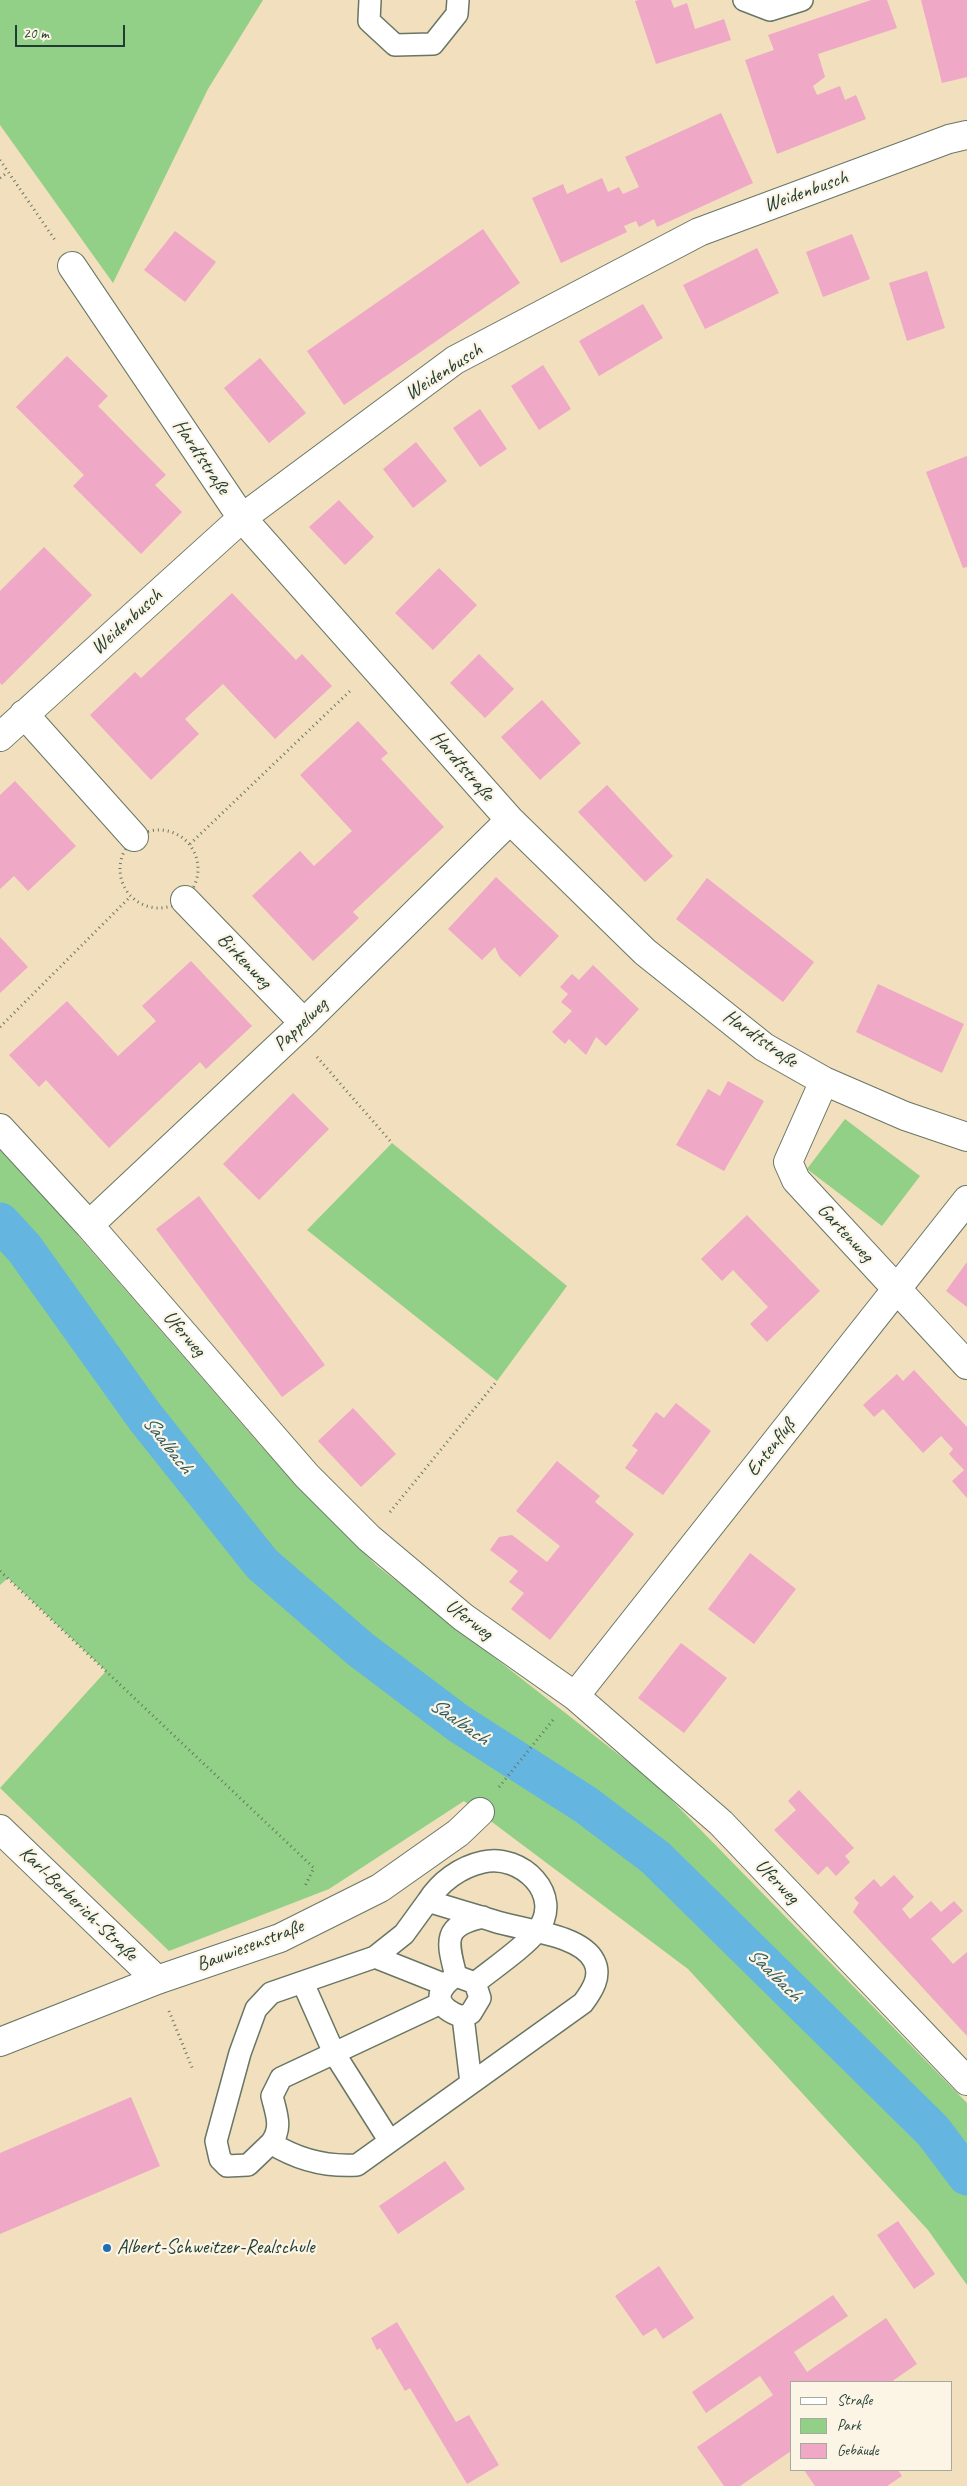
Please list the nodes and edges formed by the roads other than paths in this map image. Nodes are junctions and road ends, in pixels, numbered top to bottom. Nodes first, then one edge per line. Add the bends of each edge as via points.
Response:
1 (370, 0) edge
2 (458, 0) edge
3 (744, 0) edge
4 (802, 0) edge
5 (967, 135) edge
6 (72, 266) road end
7 (242, 518) junction
8 (24, 714) junction
9 (0, 737) edge
10 (510, 820) junction
11 (134, 837) road end
12 (185, 900) road end
13 (304, 1023) junction
14 (824, 1081) junction
15 (0, 1128) edge
16 (967, 1137) edge
17 (967, 1200) edge
18 (88, 1225) junction
19 (896, 1289) junction
20 (967, 1366) edge
21 (575, 1696) junction
22 (480, 1812) dead end
23 (0, 1829) edge
24 (428, 1901) junction
25 (483, 1917) junction
26 (537, 1932) junction
27 (375, 1957) junction
28 (157, 1980) junction
29 (303, 1983) junction
30 (454, 1987) junction
31 (464, 2017) junction
32 (0, 2042) edge
33 (334, 2053) junction
34 (967, 2081) edge
35 (471, 2082) junction
36 (390, 2140) junction
37 (271, 2143) junction

1 - 2 lane via 369,21 395,45 433,44 457,14
3 - 4 lane via 770,10
5 - 7 street, Weidenbusch via 699,232 464,356
6 - 7 street, Hardtstraße
7 - 8 street, Weidenbusch
7 - 10 street, Hardtstraße
8 - 9 street, Weidenbusch
8 - 11 street
10 - 13 street, Pappelweg
10 - 14 street, Hardtstraße via 645,952 764,1047
12 - 13 street, Birkenweg
13 - 18 street, Pappelweg
14 - 16 street, Hardtstraße via 905,1116
14 - 19 street, Gartenweg via 788,1162 796,1180
15 - 18 street, Uferweg
17 - 19 street, Entenfluß
18 - 21 street, Uferweg via 307,1476 368,1538 462,1617
19 - 20 street, Gartenweg
19 - 21 street, Entenfluß
21 - 34 street, Uferweg via 721,1824
22 - 28 street, Bauwiesenstraße via 458,1833 380,1888 280,1938
23 - 28 street, Karl-Berberich-Straße
24 - 25 lane
24 - 26 lane via 437,1888 452,1876 484,1861 505,1862 540,1882 546,1899 546,1916
24 - 27 lane via 404,1934
25 - 26 lane
25 - 30 lane via 467,1920 455,1927 450,1937
26 - 30 lane
26 - 35 lane via 556,1936 585,1949 595,1962 597,1977 592,1992 584,2003
27 - 29 lane
27 - 30 lane
28 - 32 street, Bauwiesenstraße
29 - 33 lane
29 - 37 lane via 271,1993 256,2009 240,2053 216,2141 220,2159 228,2166 238,2167 248,2165
30 - 31 lane via 451,2014
30 - 31 lane via 480,1998 471,2013
30 - 33 lane
31 - 35 lane
33 - 36 lane
33 - 37 lane via 282,2078 272,2096 278,2134
35 - 36 lane
36 - 37 lane via 357,2165 335,2166 309,2161

